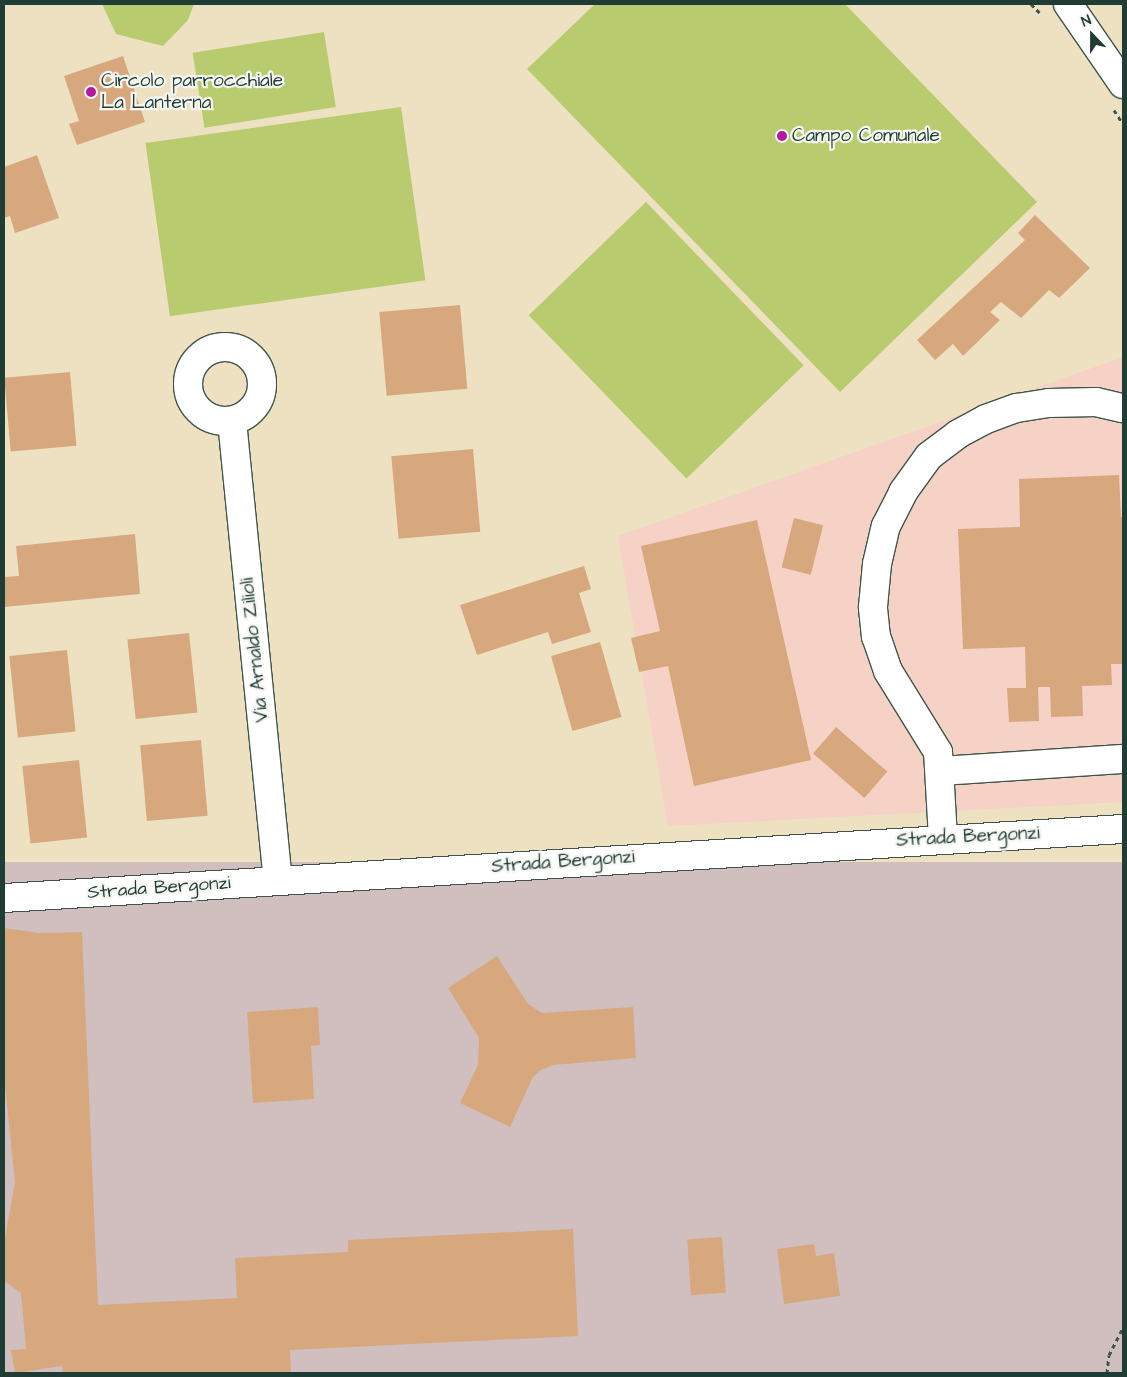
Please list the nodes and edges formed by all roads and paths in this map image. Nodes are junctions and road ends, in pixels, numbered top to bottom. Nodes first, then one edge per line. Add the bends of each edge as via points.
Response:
1 (1068, 4) edge
2 (1123, 84) edge
3 (1123, 408) edge
4 (232, 421) dead end
5 (1123, 759) edge
6 (940, 771) junction
7 (1123, 829) edge
8 (943, 838) junction
9 (278, 880) junction
10 (4, 898) edge
11 (1123, 1327) edge
12 (1107, 1373) edge

1 - 2 street
3 - 6 street via 1096,402 1049,403 1017,408 986,419 958,434 929,456 903,492 886,526 877,564 873,607 876,637 888,672 938,752
4 - 9 street, Via Arnaldo Zilioli
5 - 6 street
6 - 8 street
7 - 8 street, Strada Bergonzi
8 - 9 street, Strada Bergonzi
9 - 10 street, Strada Bergonzi
11 - 12 path via 1109,1355

